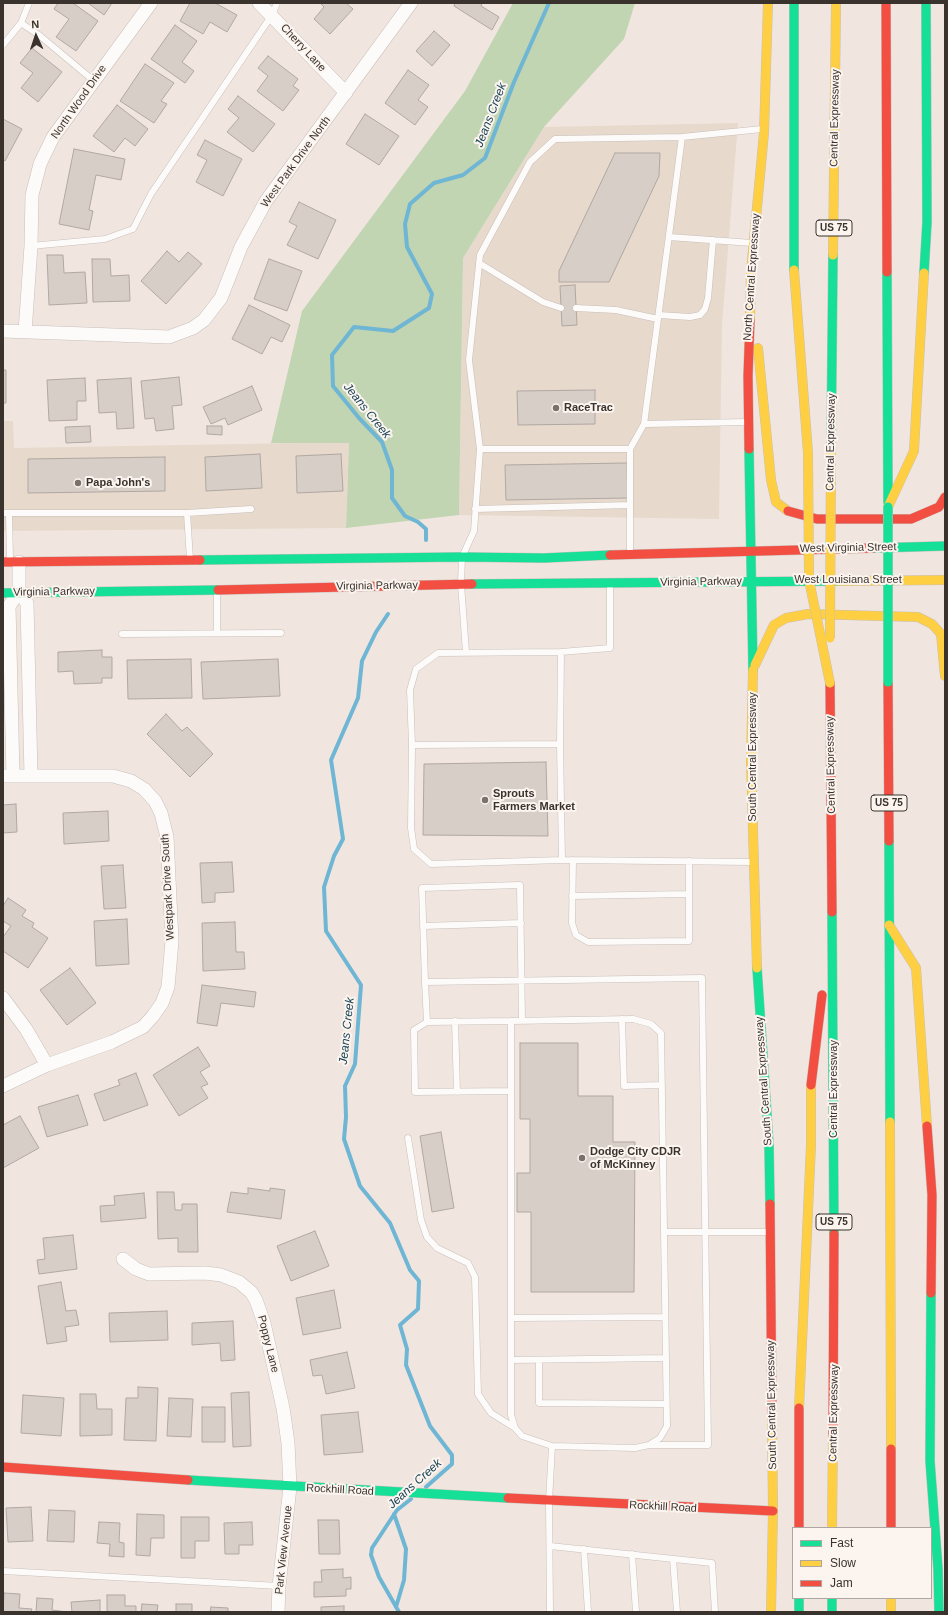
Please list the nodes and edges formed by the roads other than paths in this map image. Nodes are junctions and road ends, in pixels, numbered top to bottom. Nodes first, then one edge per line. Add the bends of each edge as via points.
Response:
1 (29, 3) edge
2 (151, 3) edge
3 (259, 3) edge
4 (411, 3) edge
5 (768, 3) edge
6 (794, 3) edge
7 (836, 3) edge
8 (886, 3) edge
9 (926, 3) edge
10 (275, 9) edge
11 (21, 23) junction
12 (3, 45) edge
13 (94, 82) junction
14 (346, 93) junction
15 (764, 128) junction
16 (682, 137) junction
17 (669, 236) junction
18 (713, 240) junction
19 (753, 243) junction
20 (31, 246) junction
21 (480, 263) junction
22 (750, 271) junction
23 (561, 308) dead end
24 (576, 308) dead end
25 (658, 317) junction
26 (3, 331) edge
27 (25, 332) junction
28 (749, 422) junction
29 (644, 424) junction
30 (630, 449) junction
31 (480, 450) junction
32 (945, 497) edge
33 (630, 505) junction
34 (888, 507) junction
35 (251, 509) dead end
36 (475, 509) junction
37 (6, 513) edge
38 (187, 513) junction
39 (945, 546) edge
40 (752, 550) junction
41 (630, 555) junction
42 (462, 556) junction
43 (190, 560) junction
44 (10, 562) edge
45 (945, 580) edge
46 (752, 581) junction
47 (610, 583) junction
48 (462, 584) junction
49 (216, 590) junction
50 (19, 592) junction
51 (3, 593) edge
52 (217, 633) junction
53 (281, 633) dead end
54 (122, 634) dead end
55 (466, 652) junction
56 (562, 652) junction
57 (753, 669) junction
58 (945, 676) edge
59 (830, 683) junction
60 (560, 744) junction
61 (412, 745) junction
62 (8, 776) edge
63 (31, 776) junction
64 (562, 860) junction
65 (573, 860) junction
66 (689, 861) junction
67 (754, 862) junction
68 (689, 894) junction
69 (572, 896) junction
70 (832, 916) junction
71 (521, 923) junction
72 (889, 925) junction
73 (424, 926) junction
74 (522, 981) junction
75 (425, 982) junction
76 (3, 998) edge
77 (622, 1019) junction
78 (511, 1021) junction
79 (522, 1021) junction
80 (426, 1022) junction
81 (455, 1022) junction
82 (47, 1065) junction
83 (662, 1085) junction
84 (3, 1086) edge
85 (511, 1091) junction
86 (457, 1092) junction
87 (408, 1138) dead end
88 (664, 1232) junction
89 (706, 1232) junction
90 (770, 1232) junction
91 (123, 1258) dead end
92 (511, 1318) junction
93 (665, 1318) junction
94 (666, 1358) junction
95 (511, 1360) junction
96 (538, 1360) junction
97 (666, 1404) junction
98 (515, 1428) junction
99 (649, 1445) junction
100 (552, 1446) junction
101 (3, 1467) edge
102 (290, 1487) junction
103 (549, 1501) junction
104 (773, 1511) junction
105 (799, 1527) edge
106 (832, 1527) edge
107 (891, 1527) edge
108 (550, 1546) junction
109 (584, 1549) junction
110 (632, 1554) junction
111 (673, 1559) junction
112 (3, 1571) edge
113 (279, 1586) junction
114 (799, 1599) edge
115 (832, 1599) edge
116 (891, 1599) edge
117 (278, 1612) edge
118 (550, 1612) edge
119 (588, 1612) edge
120 (636, 1612) edge
121 (677, 1612) edge
122 (715, 1612) edge
123 (772, 1612) edge
124 (798, 1612) edge
125 (832, 1612) edge
126 (891, 1612) edge
127 (939, 1612) edge

1 - 11 lane
2 - 13 street, North Wood Drive
3 - 10 street, Cherry Lane
4 - 14 street, West Park Drive North
5 - 15 main road, North Central Expressway
6 - 59 main road, bridge via 794,282 808,453 809,580
7 - 59 main road, Central Expressway / US 75, bridge
8 - 34 main road, US 75
9 - 34 main road via 927,222 914,451
10 - 14 street, Cherry Lane
10 - 20 lane via 151,194 133,229 105,239
11 - 12 lane
11 - 13 lane
13 - 20 street, North Wood Drive via 53,137 40,164 32,195
14 - 27 street, West Park Drive North via 266,201 242,247 221,298 204,320 193,328 169,337
15 - 16 lane
15 - 19 main road, North Central Expressway
16 - 17 lane
16 - 21 lane via 555,139 530,162 480,255
17 - 18 lane
17 - 25 lane
18 - 19 lane
18 - 25 lane via 705,309 700,315 690,317
19 - 22 main road, North Central Expressway
20 - 27 street, North Wood Drive
21 - 23 lane via 543,302
21 - 31 lane via 469,360
22 - 28 main road, North Central Expressway
22 - 32 main road via 771,480 776,502 789,512 817,520 911,519 939,507
24 - 25 lane via 616,310
25 - 29 lane
26 - 27 street, West Park Drive North
28 - 29 lane
28 - 40 main road, North Central Expressway
29 - 30 lane
30 - 31 lane
30 - 33 lane
31 - 36 lane
33 - 36 lane
33 - 41 lane
34 - 72 main road, US 75, bridge
35 - 38 lane
36 - 42 lane via 474,531
37 - 38 lane
37 - 44 lane
38 - 43 lane
39 - 40 main road, West Virginia Street
40 - 41 main road
40 - 46 main road, South Central Expressway
41 - 42 main road via 544,558
42 - 43 main road
42 - 48 lane
43 - 44 main road
44 - 50 street
45 - 46 main road, West Louisiana Street
46 - 47 main road, Virginia Parkway
46 - 57 main road, South Central Expressway
47 - 48 main road, Virginia Parkway
47 - 56 lane via 610,648
48 - 49 main road, Virginia Parkway
48 - 55 lane
49 - 50 main road, Virginia Parkway
49 - 52 lane
50 - 51 main road, Virginia Parkway
50 - 62 street via 9,606
50 - 63 street via 27,603
52 - 53 lane
52 - 54 lane
55 - 56 lane
55 - 61 lane via 438,653 416,670 410,690
56 - 60 lane
57 - 58 main road via 774,625 786,618 808,614 910,617 932,624 941,634
57 - 67 main road, South Central Expressway via 751,762
59 - 70 main road, Central Expressway / US 75
60 - 61 lane
60 - 64 lane
61 - 64 lane via 411,828 414,849 431,864
62 - 63 street, Westpark Drive South
63 - 82 street, Westpark Drive South via 113,776 131,781 144,789 155,801 167,837 171,947 168,988 162,1003 143,1027 131,1034
64 - 65 lane
65 - 66 lane
65 - 69 lane
66 - 67 lane
66 - 68 lane
67 - 90 main road, South Central Expressway via 756,965 769,1145
68 - 69 lane
68 - 69 lane via 689,940 658,941 588,942 576,935 572,923
70 - 105 main road via 811,1074 812,1145 799,1382
70 - 106 main road, Central Expressway / US 75 via 835,1339
71 - 73 lane
71 - 73 lane via 520,885 422,888
71 - 74 lane
72 - 107 main road, US 75
72 - 127 main road via 916,968 932,1195 930,1461
73 - 75 lane
74 - 75 lane
74 - 79 lane
74 - 89 lane via 702,978
75 - 80 lane
76 - 82 street via 26,1029
77 - 79 lane
77 - 83 lane via 651,1024 661,1033
77 - 83 lane via 624,1086
78 - 79 lane
78 - 81 lane
78 - 85 lane
80 - 81 lane
80 - 86 lane via 414,1030 415,1092
81 - 86 lane
82 - 84 street, Westpark Drive South
83 - 88 lane
85 - 86 lane
85 - 92 lane
87 - 98 lane via 421,1220 427,1236 437,1248 468,1263 476,1277 478,1394 490,1413
88 - 89 lane
88 - 93 lane
89 - 90 lane
89 - 99 lane via 708,1445
90 - 104 main road, South Central Expressway
91 - 102 street, Poppy Lane via 136,1269 149,1274 221,1275 239,1282 251,1292 264,1323 283,1408
92 - 93 lane
92 - 95 lane
93 - 94 lane
94 - 96 lane
94 - 97 lane
95 - 96 lane
95 - 98 lane via 511,1415
96 - 97 lane via 539,1403
97 - 99 lane via 667,1426 660,1438
98 - 100 lane via 522,1436
99 - 100 lane via 635,1448
100 - 103 lane
101 - 102 main road, Rockhill Road
102 - 103 main road, Rockhill Road
102 - 113 street, Park View Avenue
103 - 104 main road, Rockhill Road
103 - 108 lane
104 - 123 main road, South Central Expressway
108 - 109 lane
108 - 118 lane
109 - 110 lane
109 - 119 lane
110 - 111 lane
110 - 120 lane
111 - 121 lane
111 - 122 lane via 712,1563
112 - 113 lane
113 - 117 street, Park View Avenue
114 - 124 main road
115 - 125 main road
116 - 126 main road

